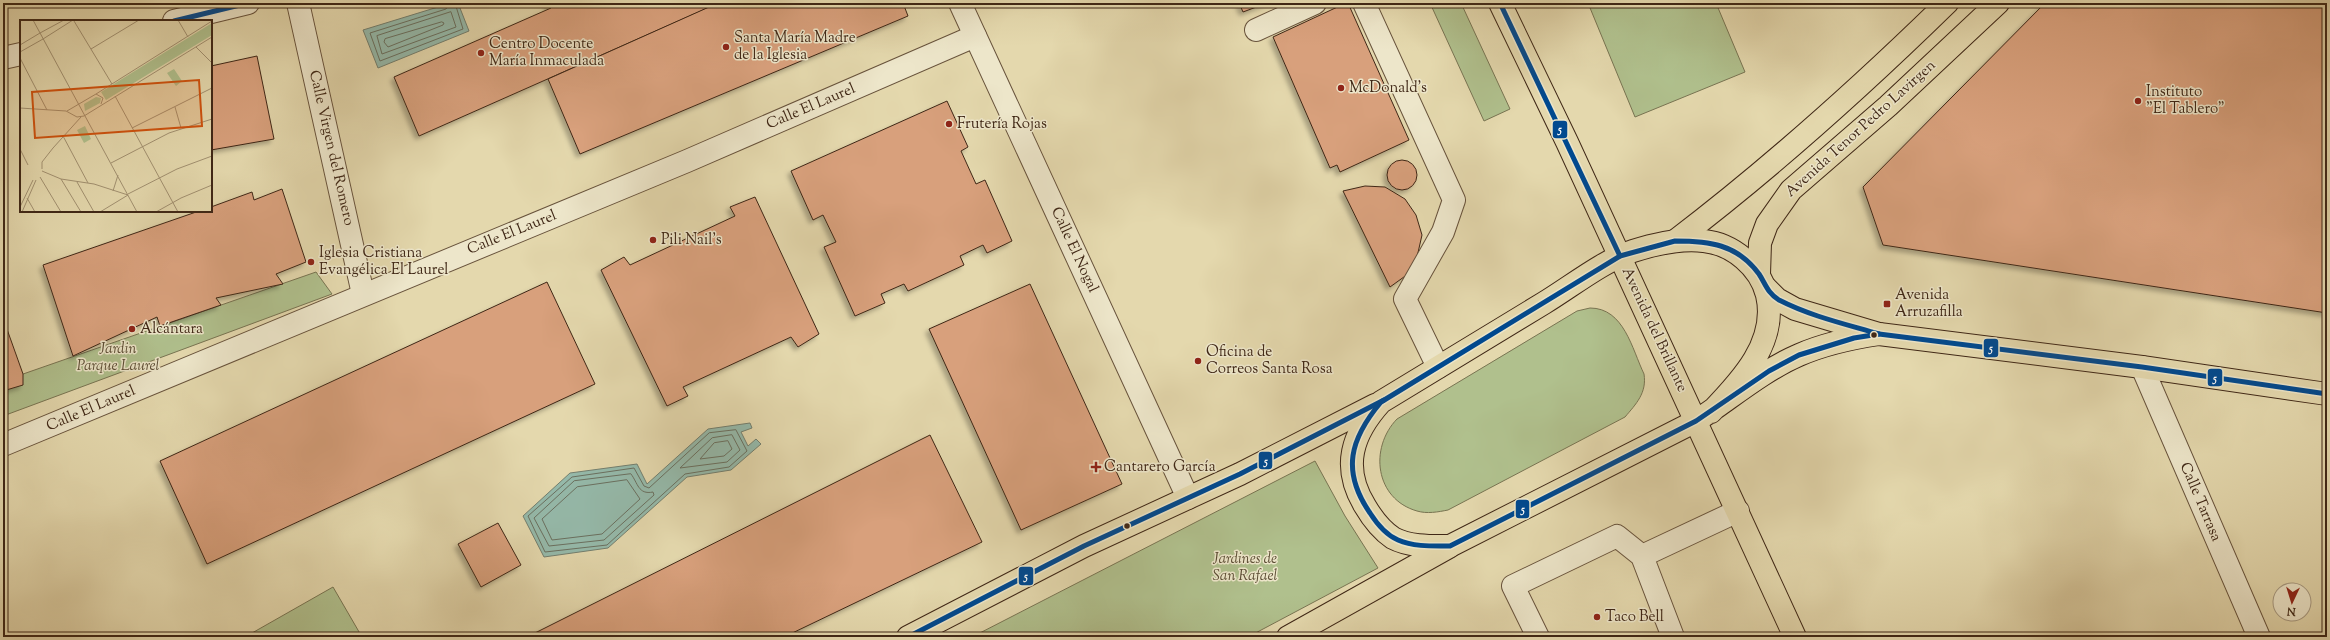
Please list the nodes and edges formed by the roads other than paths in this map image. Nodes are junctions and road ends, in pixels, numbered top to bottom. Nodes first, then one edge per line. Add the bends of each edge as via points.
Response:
1 (248, 3) edge
2 (298, 3) edge
3 (960, 3) edge
4 (1314, 3) edge
5 (1364, 3) edge
6 (1500, 3) edge
7 (1946, 3) edge
8 (1998, 3) edge
9 (178, 20) edge
10 (1256, 30) dead end
11 (975, 36) junction
12 (20, 54) edge
13 (3, 58) edge
14 (1675, 241) junction
15 (1620, 256) junction
16 (1762, 281) junction
17 (363, 294) junction
18 (1879, 334) junction
19 (1438, 367) junction
20 (2142, 367) junction
21 (2327, 394) edge
22 (1381, 402) junction
23 (1704, 416) junction
24 (3, 444) edge
25 (1188, 498) junction
26 (1738, 511) junction
27 (1450, 546) junction
28 (1642, 556) junction
29 (908, 637) edge
30 (1288, 637) edge
31 (1538, 637) edge
32 (1673, 637) edge
33 (1795, 637) edge
34 (2259, 637) edge

1 - 9 street
2 - 17 street, Calle Virgen del Romero
3 - 11 street, Calle El Nogal
4 - 10 street
5 - 19 street via 1454,200 1444,232 1405,299
6 - 15 main road, Avenida del Brillante
7 - 14 main road via 1855,92 1726,202
8 - 16 main road, Avenida Tenor Pedro Lavirgen via 1888,106 1791,190 1767,224 1760,243 1758,258
11 - 17 street, Calle El Laurel via 687,160
11 - 25 street, Calle El Nogal
12 - 13 street
14 - 15 main road
14 - 16 main road via 1705,241 1726,247 1746,260
15 - 19 main road
15 - 23 main road, Avenida del Brillante
16 - 18 main road via 1776,299 1795,309
16 - 23 main road, Avenida Tenor Pedro Lavirgen via 1770,306 1762,344 1738,384
17 - 24 street, Calle El Laurel via 71,418
18 - 20 main road
18 - 23 main road via 1854,338 1800,355 1769,371
19 - 22 main road
20 - 21 main road
20 - 34 street, Calle Tarrasa
22 - 25 main road
22 - 27 main road via 1367,417 1352,451 1351,470 1354,487 1370,516 1394,538 1411,544
23 - 26 main road, Avenida del Brillante
23 - 27 main road
25 - 29 main road via 1084,546
26 - 28 street
26 - 33 main road, Avenida del Brillante
27 - 30 main road
28 - 31 street via 1617,536 1513,586
28 - 32 street

